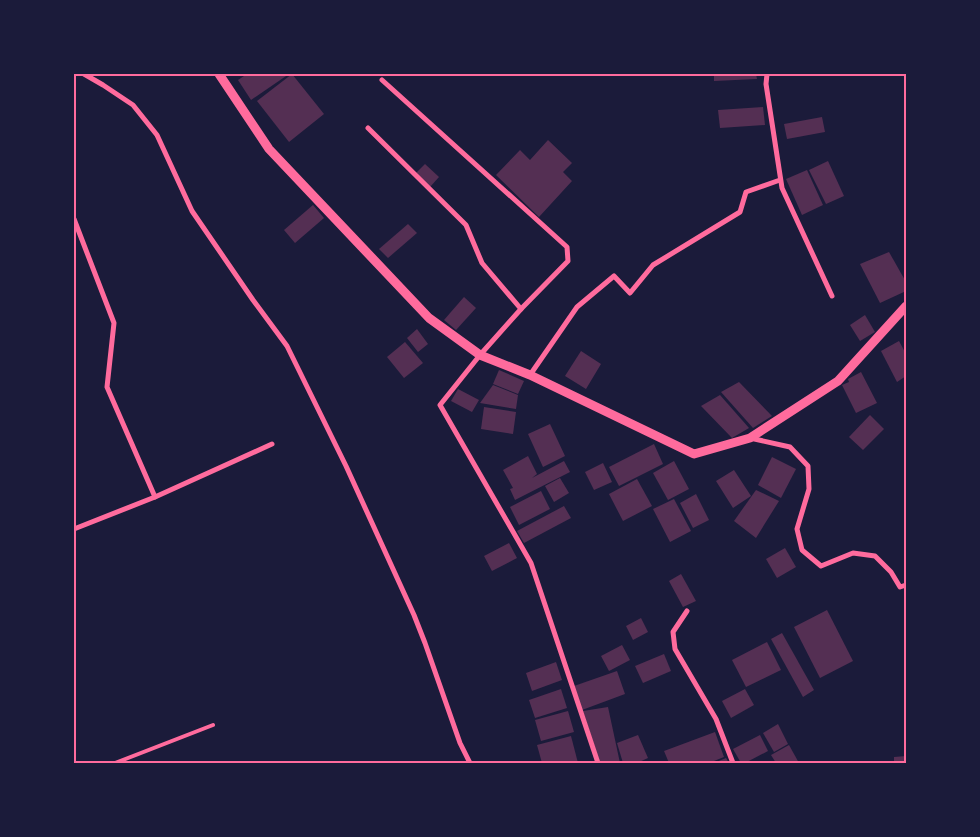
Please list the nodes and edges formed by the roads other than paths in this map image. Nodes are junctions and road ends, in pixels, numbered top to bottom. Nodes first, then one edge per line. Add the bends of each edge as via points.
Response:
1 (84, 74) edge
2 (219, 74) edge
3 (768, 74) edge
4 (382, 80) dead end
5 (368, 128) dead end
6 (780, 180) junction
7 (74, 218) edge
8 (832, 296) dead end
9 (906, 306) edge
10 (521, 309) junction
11 (480, 354) junction
12 (530, 375) junction
13 (750, 438) junction
14 (272, 444) dead end
15 (155, 497) junction
16 (74, 529) edge
17 (906, 585) edge
18 (686, 612) dead end
19 (213, 725) dead end
20 (115, 763) edge
21 (470, 763) edge
22 (598, 763) edge
23 (734, 763) edge

1 - 21 street via 133,105 157,135 192,211 287,346 414,615
2 - 11 street via 269,149 429,318
3 - 6 street via 766,84
4 - 10 street via 566,247 568,262
5 - 10 street via 466,225 482,262
6 - 8 street
6 - 12 street via 746,192 740,212 653,265 630,293 614,276 577,306
7 - 15 street via 114,323 107,387
9 - 13 street via 838,381
10 - 11 street
11 - 12 street
11 - 22 street via 440,405 531,563
12 - 13 street via 694,454
13 - 17 street via 790,447 808,466 809,488 797,529 802,550 821,566 853,553 875,556 900,587
14 - 15 street
15 - 16 street
18 - 23 street via 673,632 675,649 716,719
19 - 20 lane

